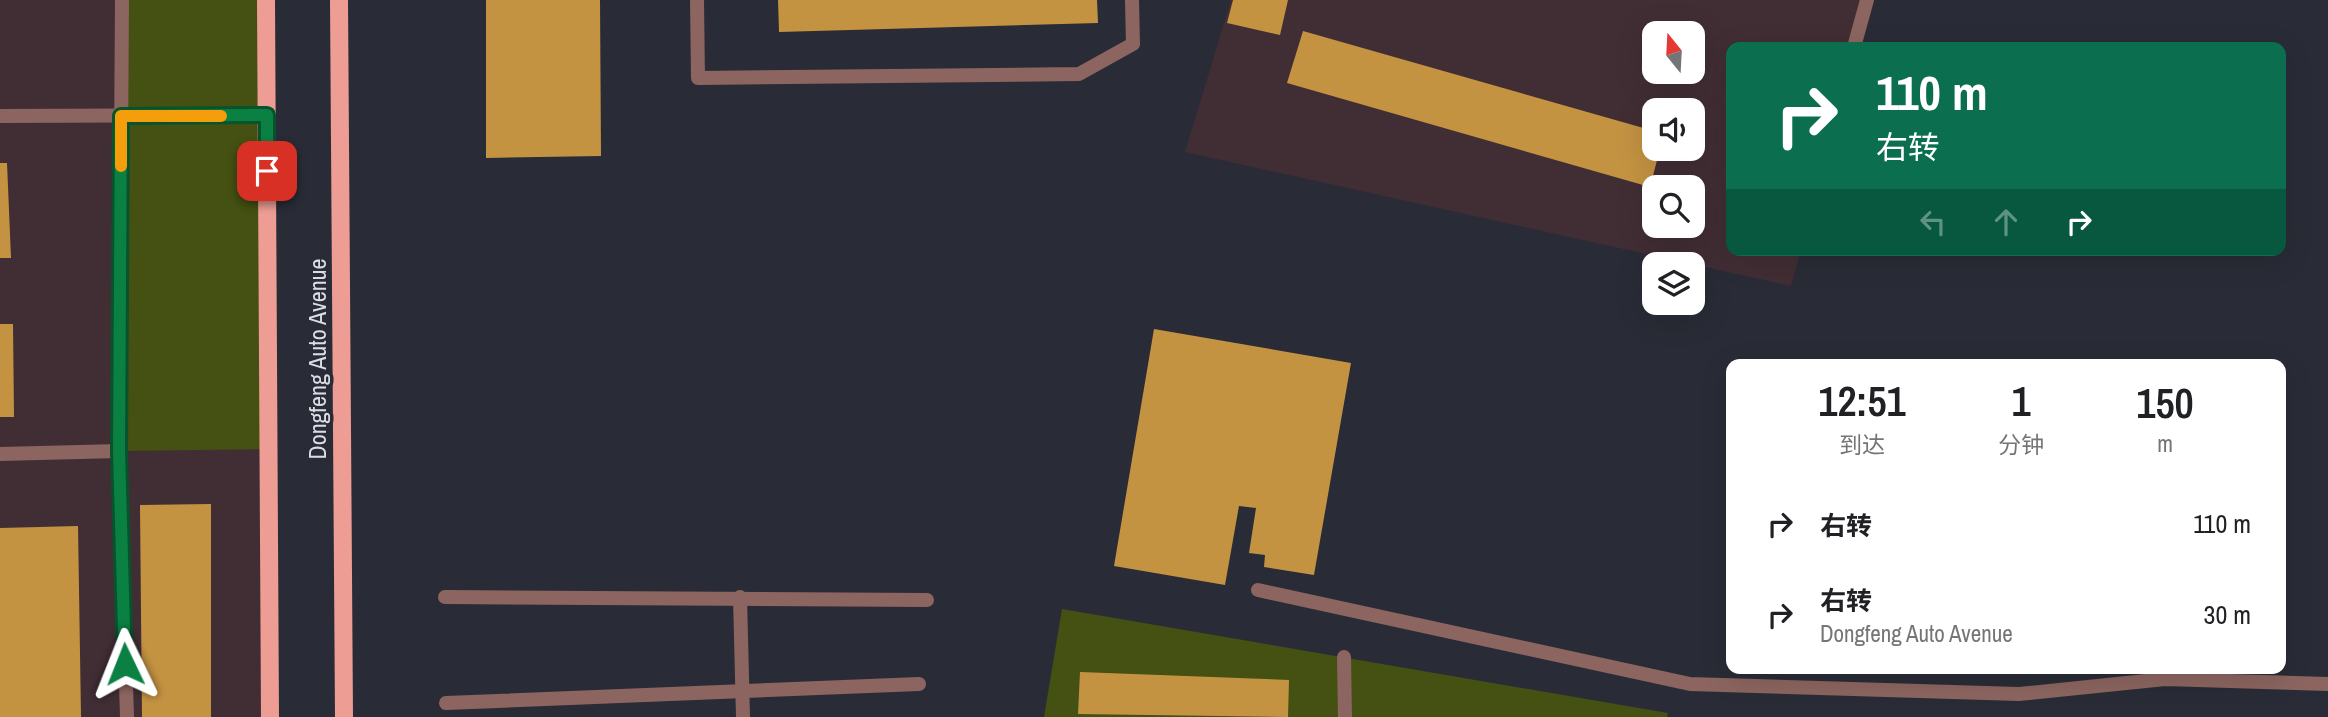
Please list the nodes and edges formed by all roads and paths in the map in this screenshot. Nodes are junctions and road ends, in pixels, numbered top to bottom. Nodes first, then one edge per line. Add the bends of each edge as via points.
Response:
1 (122, 0) edge
2 (266, 0) edge
3 (339, 0) edge
4 (697, 0) edge
5 (1132, 0) edge
6 (1867, 0) edge
7 (1855, 42) edge
8 (267, 115) junction
9 (0, 116) edge
10 (121, 116) junction
11 (119, 451) junction
12 (0, 454) edge
13 (1258, 590) dead end
14 (445, 597) dead end
15 (740, 597) junction
16 (927, 600) dead end
17 (1344, 657) dead end
18 (919, 684) dead end
19 (2328, 684) edge
20 (742, 691) junction
21 (446, 703) dead end
22 (127, 717) edge
23 (270, 717) edge
24 (344, 717) edge
25 (743, 717) edge
26 (1345, 717) edge

1 - 10 street
2 - 8 main road, Dongfeng Auto Avenue
3 - 24 main road, Dongfeng Auto Avenue
4 - 5 street via 698,78 1079,74 1133,44
6 - 7 street
8 - 10 street
8 - 23 main road, Dongfeng Auto Avenue
9 - 10 street
10 - 11 street
11 - 12 street
11 - 22 street
13 - 19 street via 1690,684 2019,694 2165,679
14 - 15 street
15 - 16 street
15 - 20 street
17 - 26 street
18 - 20 street
20 - 21 street
20 - 25 street

